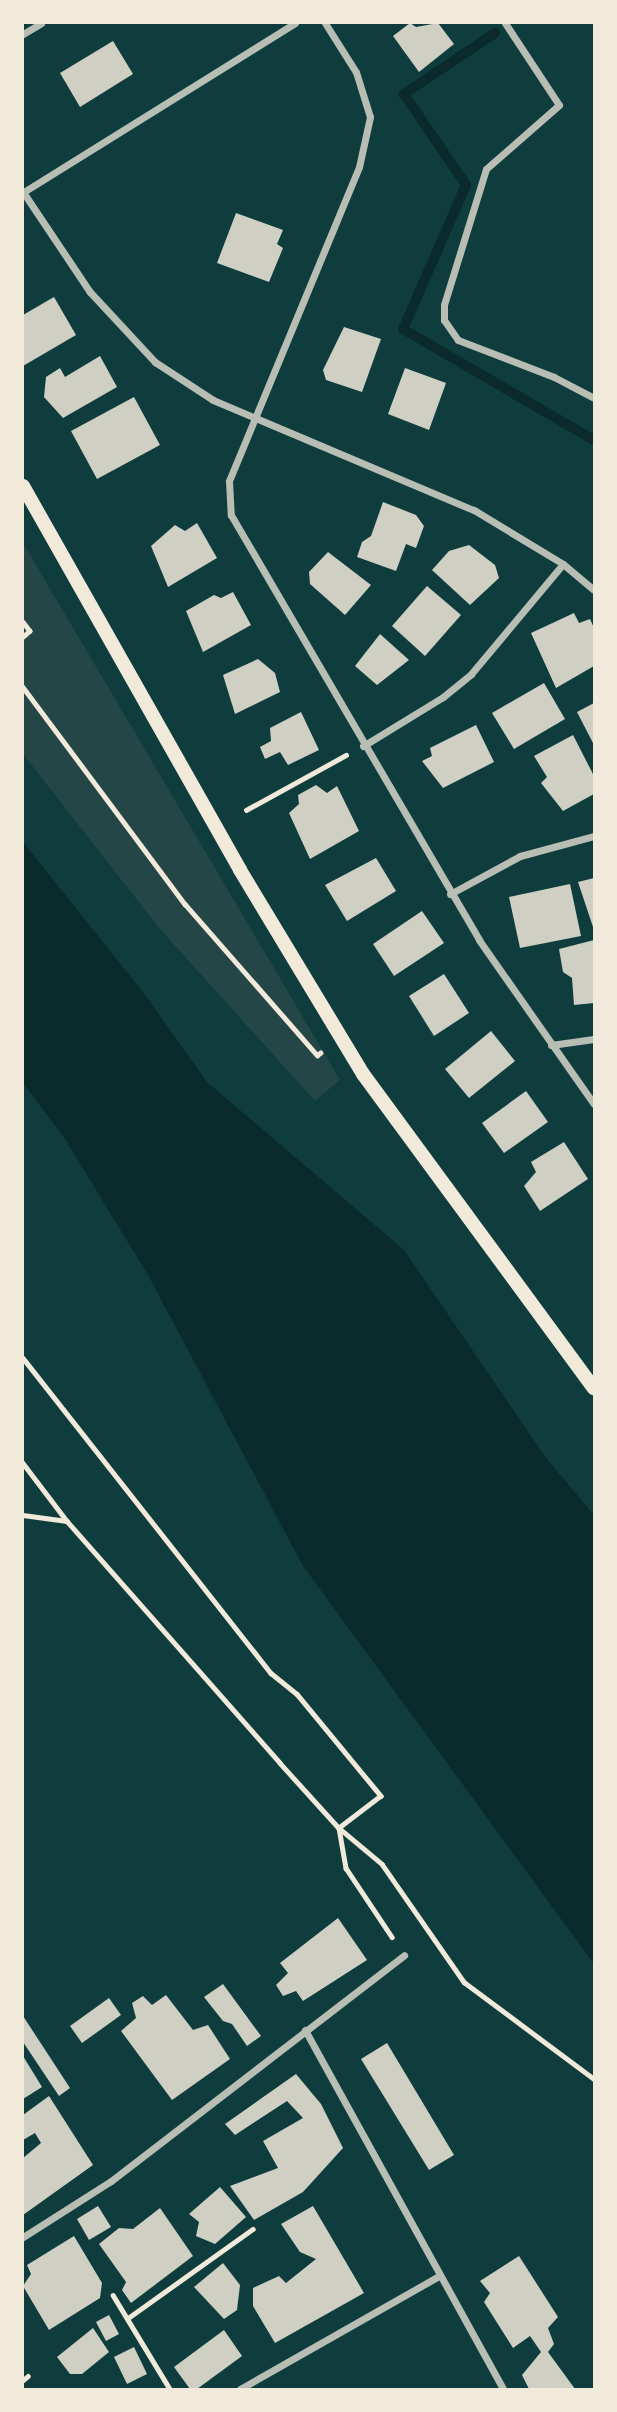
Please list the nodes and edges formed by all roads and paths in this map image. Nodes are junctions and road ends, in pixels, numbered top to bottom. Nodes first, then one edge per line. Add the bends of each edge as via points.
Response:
1 (41, 23) edge
2 (295, 23) edge
3 (325, 23) edge
4 (505, 23) edge
5 (23, 34) edge
6 (594, 398) edge
7 (255, 418) junction
8 (23, 486) edge
9 (563, 564) junction
10 (594, 590) edge
11 (23, 622) edge
12 (23, 637) edge
13 (23, 687) edge
14 (363, 746) junction
15 (246, 810) dead end
16 (594, 836) edge
17 (450, 894) junction
18 (594, 1039) edge
19 (344, 1040) junction
20 (551, 1045) junction
21 (594, 1104) edge
22 (23, 1358) edge
23 (594, 1388) edge
24 (23, 1463) edge
25 (23, 1515) edge
26 (67, 1521) junction
27 (339, 1828) junction
28 (404, 1955) joint
29 (305, 2030) junction
30 (594, 2078) edge
31 (253, 2229) dead end
32 (23, 2237) edge
33 (439, 2276) junction
34 (113, 2295) dead end
35 (128, 2318) junction
36 (28, 2376) dead end
37 (23, 2380) edge
38 (170, 2389) edge
39 (240, 2389) edge
40 (503, 2389) edge

1 - 5 street
2 - 7 street via 23,192 115,324 155,362 213,400
3 - 7 street via 356,72 370,117 359,167
4 - 6 street via 559,105 486,169 444,305 444,320 458,340 554,377
7 - 9 street via 474,510
7 - 14 street via 229,481 231,515
8 - 19 main road via 240,870
9 - 10 street
9 - 14 street via 471,674 443,697
11 - 12 path via 30,631
13 - 19 path via 185,904 317,1055
14 - 15 path
14 - 17 street
16 - 17 street via 520,856
17 - 20 street
18 - 20 street
19 - 23 main road via 400,1128
20 - 21 street
22 - 27 path via 271,1673 297,1693 381,1796
24 - 26 path
25 - 26 path
26 - 27 path
27 - 28 path via 346,1868
27 - 30 path via 382,1864 464,1982
28 - 29 street
29 - 32 street via 111,2181
29 - 33 street
31 - 35 path
33 - 39 street
33 - 40 street
34 - 35 path
35 - 38 path
36 - 37 path

